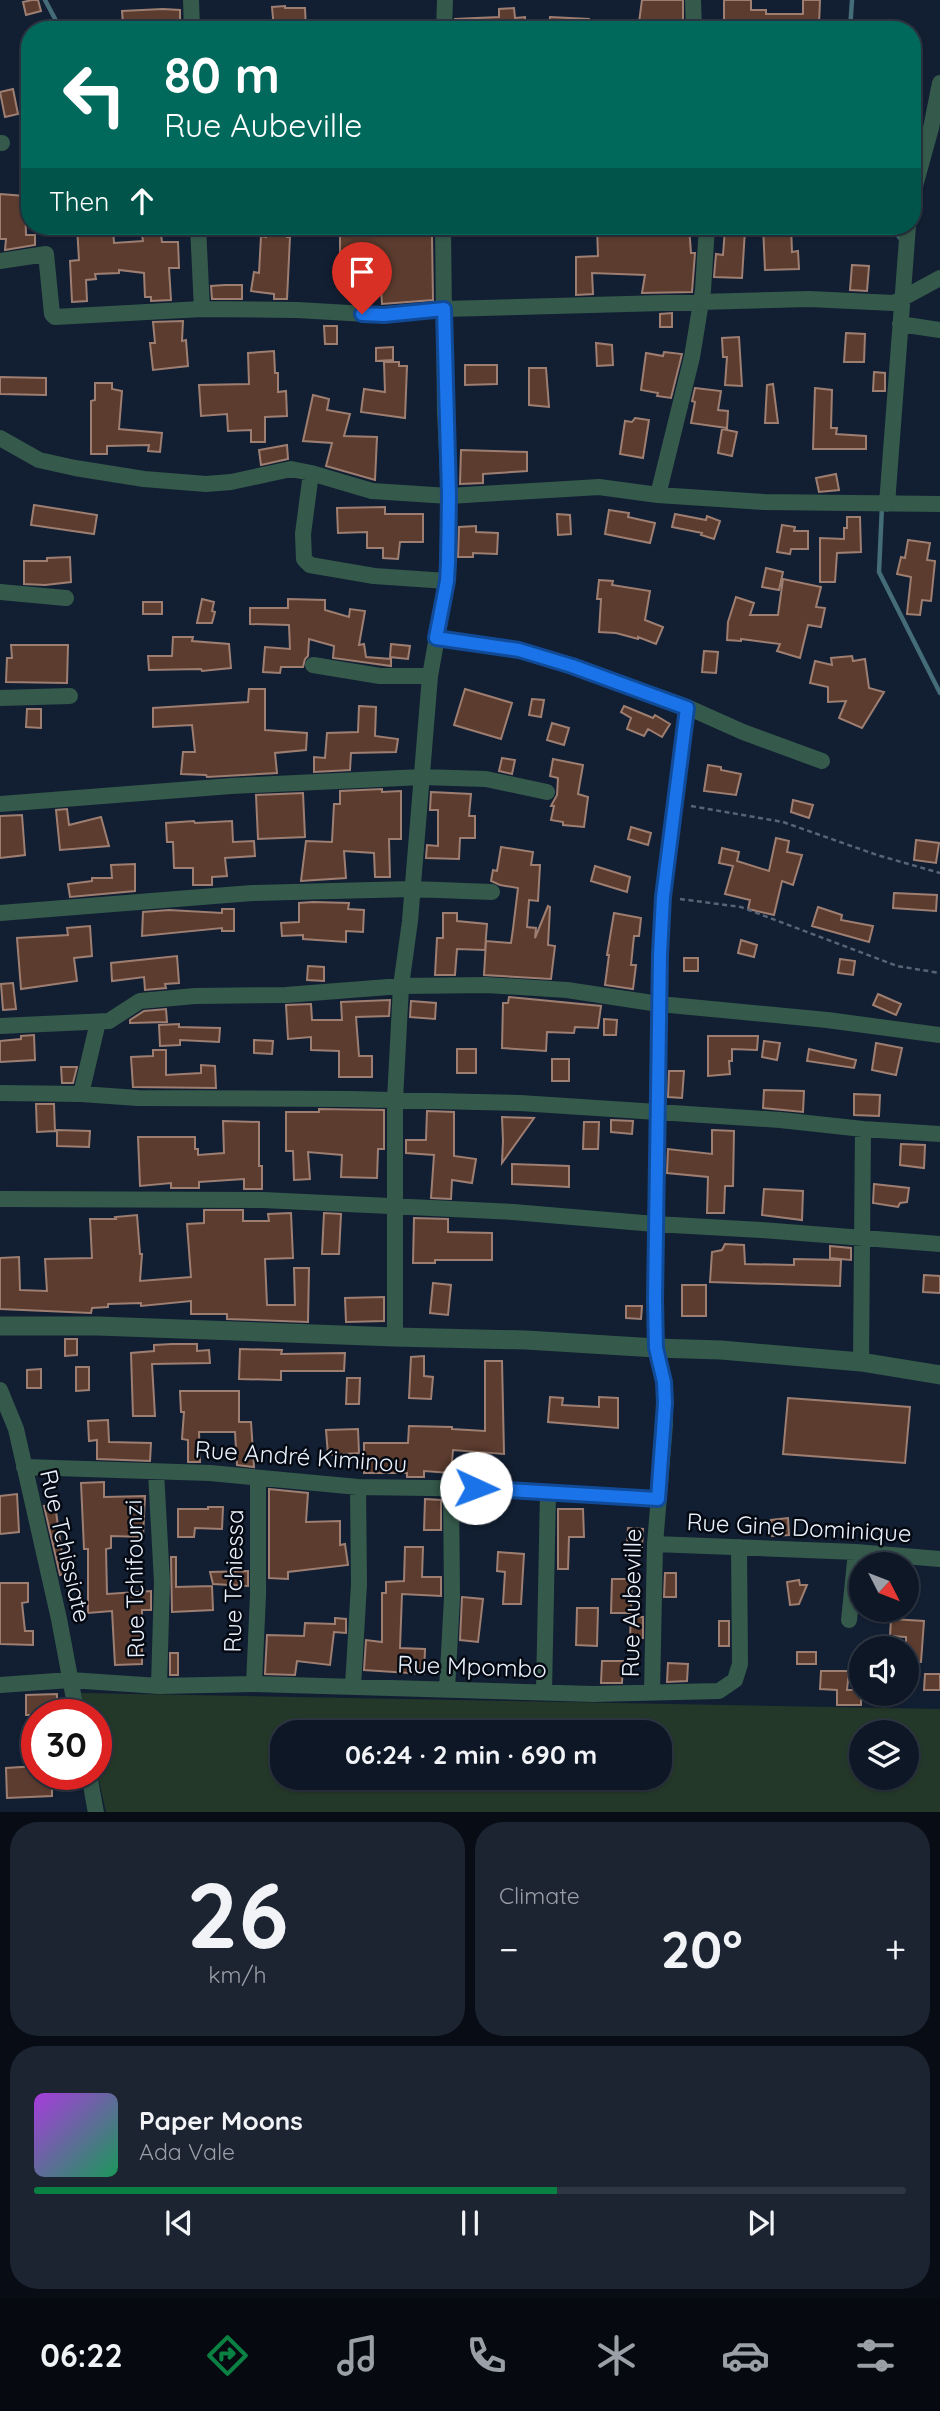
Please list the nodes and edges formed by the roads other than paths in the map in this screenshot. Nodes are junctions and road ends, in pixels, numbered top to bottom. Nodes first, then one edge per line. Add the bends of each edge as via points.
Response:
1 (191, 0) edge
2 (445, 0) edge
3 (693, 0) edge
4 (192, 21) edge
5 (444, 21) edge
6 (694, 21) edge
7 (940, 83) edge
8 (935, 128) edge
9 (921, 170) edge
10 (198, 235) edge
11 (443, 235) edge
12 (706, 235) edge
13 (907, 235) edge
14 (0, 261) edge
15 (940, 278) edge
16 (701, 301) junction
17 (901, 302) junction
18 (202, 309) junction
19 (444, 309) junction
20 (900, 324) junction
21 (940, 330) edge
22 (0, 438) edge
23 (311, 473) junction
24 (658, 495) junction
25 (449, 496) junction
26 (887, 504) junction
27 (940, 504) edge
28 (447, 581) junction
29 (0, 592) edge
30 (66, 598) dead end
31 (436, 638) junction
32 (313, 665) dead end
33 (430, 676) junction
34 (70, 696) dead end
35 (0, 698) edge
36 (687, 708) junction
37 (822, 761) dead end
38 (422, 777) junction
39 (547, 792) dead end
40 (0, 804) edge
41 (412, 889) junction
42 (492, 892) dead end
43 (0, 913) edge
44 (401, 986) junction
45 (659, 1004) junction
46 (98, 1022) junction
47 (0, 1026) edge
48 (940, 1035) edge
49 (0, 1093) edge
50 (81, 1094) junction
51 (395, 1100) junction
52 (657, 1114) junction
53 (863, 1129) junction
54 (940, 1134) edge
55 (0, 1199) edge
56 (396, 1206) junction
57 (654, 1224) junction
58 (862, 1237) junction
59 (940, 1244) edge
60 (0, 1326) edge
61 (396, 1337) junction
62 (656, 1348) junction
63 (860, 1362) junction
64 (940, 1375) edge
65 (0, 1390) edge
66 (24, 1467) junction
67 (156, 1472) junction
68 (258, 1479) junction
69 (358, 1487) junction
70 (451, 1488) junction
71 (548, 1492) junction
72 (658, 1499) junction
73 (655, 1544) junction
74 (739, 1547) junction
75 (856, 1552) edge
76 (919, 1557) edge
77 (940, 1559) edge
78 (70, 1680) junction
79 (254, 1684) junction
80 (0, 1685) edge
81 (159, 1686) junction
82 (353, 1686) junction
83 (447, 1689) junction
84 (544, 1692) junction
85 (652, 1692) junction
86 (74, 1699) edge
87 (92, 1790) edge
88 (96, 1812) edge

1 - 4 street
2 - 5 street
3 - 6 street
7 - 8 street
8 - 9 street
10 - 18 street
11 - 19 street
12 - 16 street
13 - 17 street
14 - 18 street via 46,254 55,317
15 - 17 street
16 - 17 street
16 - 19 street
16 - 24 street
17 - 20 street
18 - 19 street via 384,315
19 - 25 street
20 - 21 street
20 - 26 street
22 - 23 street via 39,460 144,479 206,484 292,469
23 - 25 street via 372,491
23 - 28 street via 303,534 304,559 310,565 374,576
24 - 25 street via 599,487
24 - 26 street
25 - 28 street
26 - 27 street
28 - 31 street
29 - 30 street
31 - 33 street
31 - 36 street via 519,650
32 - 33 street via 380,677
33 - 38 street
34 - 35 street
36 - 37 street
36 - 45 street, Rue Aubeville via 663,897
38 - 39 street via 486,779
38 - 40 street
38 - 41 street
41 - 42 street
41 - 43 street via 252,892
41 - 44 street
44 - 45 street via 486,985
44 - 46 street via 140,1001 109,1021
44 - 51 street
45 - 48 street
45 - 52 street, Rue Aubeville
46 - 47 street
46 - 50 street
49 - 50 street
50 - 51 street
51 - 52 street via 520,1103
51 - 56 street
52 - 53 street
52 - 57 street, Rue Aubeville
53 - 54 street
53 - 58 street
55 - 56 street via 263,1200
56 - 57 street
56 - 61 street
57 - 58 street
57 - 62 street, Rue Aubeville
58 - 59 street
58 - 63 street
60 - 61 street
61 - 62 street
62 - 63 street
62 - 72 street, Rue Aubeville via 664,1382 665,1424
63 - 64 street
65 - 66 street, Rue Tchissiate via 16,1429
66 - 67 street, Rue André Kiminou
66 - 78 street, Rue Tchissiate
67 - 68 street, Rue André Kiminou
67 - 81 street, Rue Tchifounzi via 162,1582
68 - 69 street, Rue André Kiminou
68 - 79 street, Rue Tchiessa
69 - 70 street, Rue André Kiminou
69 - 82 street
70 - 71 street, Rue André Kiminou
70 - 83 street
71 - 72 street, Rue André Kiminou
71 - 84 street
72 - 73 street, Rue Aubeville
73 - 74 street, Rue Gine Dominique
73 - 85 street, Rue Aubeville
74 - 75 street, Rue Gine Dominique
74 - 85 street, Rue Mpombo via 740,1664 735,1680 719,1691
76 - 77 street, Rue Gine Dominique
78 - 80 street, Rue Mpombo
78 - 81 street, Rue Mpombo
78 - 86 street, Rue Tchissiate
79 - 81 street, Rue Mpombo
79 - 82 street, Rue Mpombo
82 - 83 street, Rue Mpombo
83 - 84 street, Rue Mpombo
84 - 85 street, Rue Mpombo
87 - 88 street

